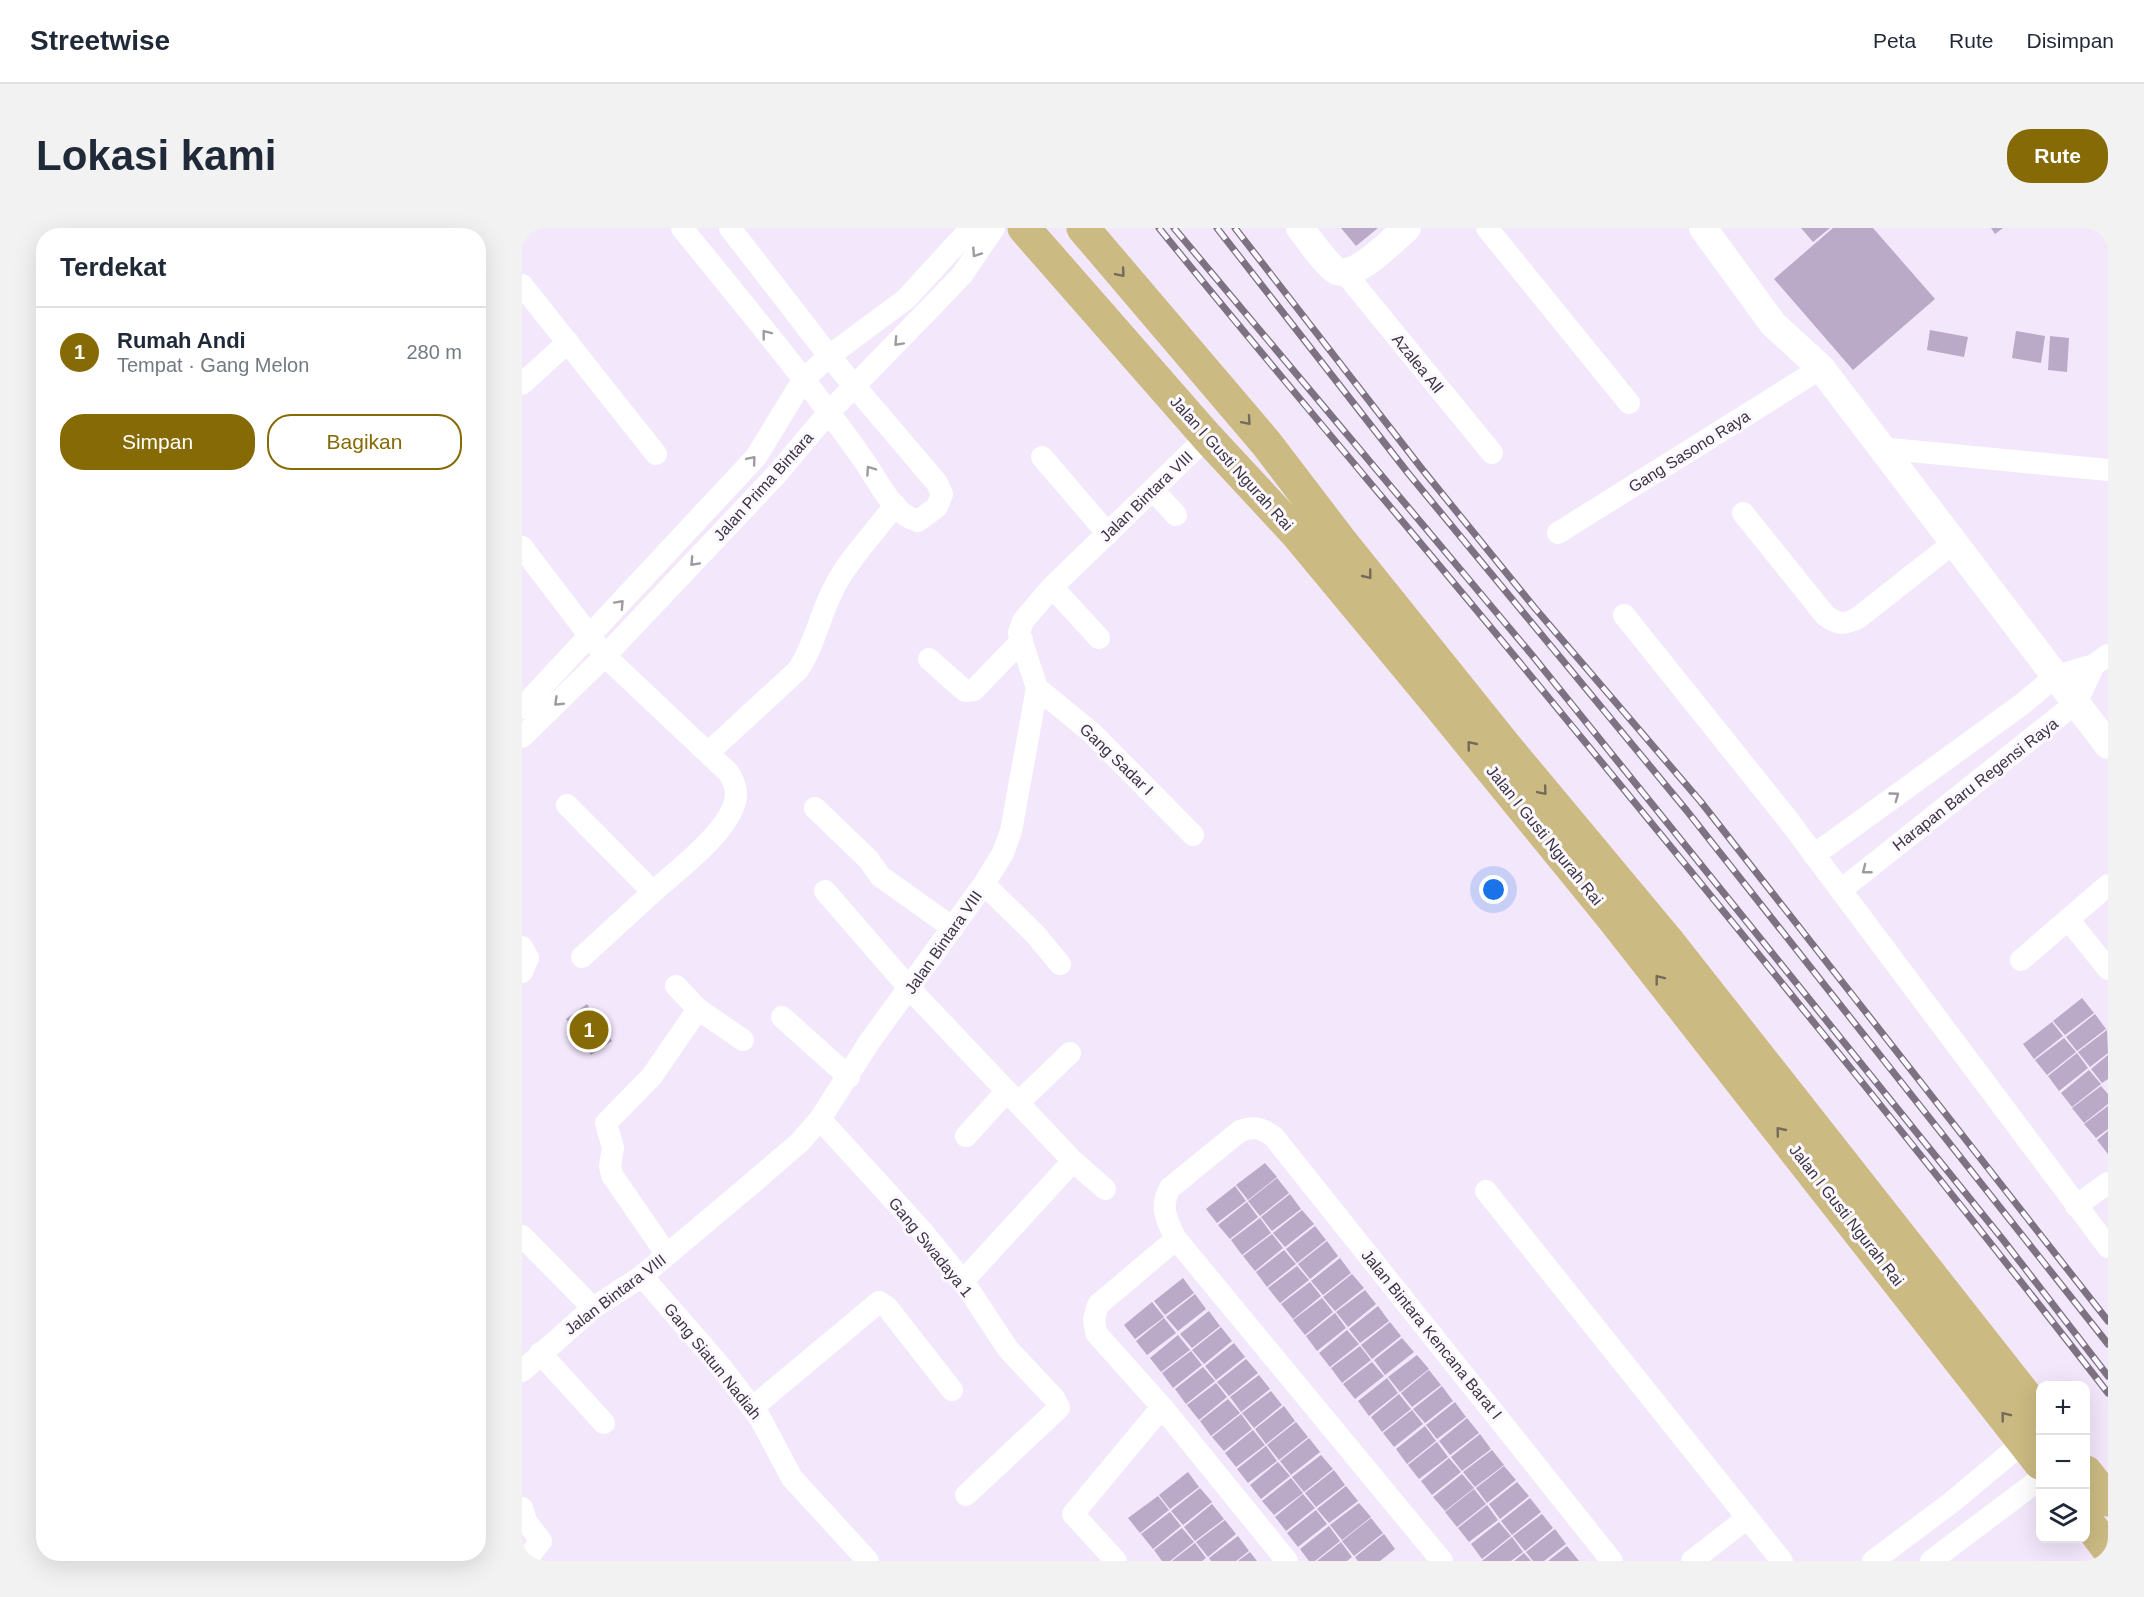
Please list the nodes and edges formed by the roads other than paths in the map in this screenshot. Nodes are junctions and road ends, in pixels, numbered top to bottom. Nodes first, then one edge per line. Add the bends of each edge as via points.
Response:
1 (682, 228) edge
2 (730, 228) edge
3 (971, 228) edge
4 (994, 228) edge
5 (1024, 228) edge
6 (1083, 228) edge
7 (1300, 228) edge
8 (1407, 228) edge
9 (1487, 228) edge
10 (1703, 228) edge
11 (1345, 273) junction
12 (522, 285) edge
13 (568, 342) junction
14 (829, 356) junction
15 (1821, 368) junction
16 (803, 380) junction
17 (522, 384) edge
18 (855, 387) junction
19 (1629, 403) dead end
20 (829, 412) junction
21 (1207, 438) junction
22 (1880, 448) junction
23 (656, 453) dead end
24 (1492, 453) dead end
25 (1041, 457) dead end
26 (2108, 470) edge
27 (1153, 490) junction
28 (895, 505) junction
29 (1743, 513) dead end
30 (1176, 515) dead end
31 (1558, 533) dead end
32 (1107, 534) junction
33 (1952, 544) junction
34 (522, 547) edge
35 (1052, 587) junction
36 (1624, 615) dead end
37 (589, 637) junction
38 (1100, 638) dead end
39 (1022, 640) junction
40 (605, 656) junction
41 (929, 659) dead end
42 (2101, 660) edge
43 (2056, 676) junction
44 (1036, 688) junction
45 (2076, 704) junction
46 (522, 708) edge
47 (522, 737) edge
48 (2108, 745) edge
49 (709, 752) junction
50 (567, 805) dead end
51 (815, 808) dead end
52 (1193, 835) dead end
53 (1814, 855) junction
54 (984, 884) junction
55 (2108, 885) edge
56 (1841, 890) junction
57 (825, 891) dead end
58 (653, 892) junction
59 (2068, 919) junction
60 (953, 928) junction
61 (522, 947) edge
62 (582, 957) dead end
63 (2022, 960) dead end
64 (1060, 964) dead end
65 (2108, 969) edge
66 (522, 972) edge
67 (676, 986) dead end
68 (910, 989) junction
69 (698, 1009) junction
70 (782, 1017) dead end
71 (743, 1040) dead end
72 (1070, 1053) dead end
73 (849, 1077) junction
74 (1013, 1097) junction
75 (820, 1119) junction
76 (966, 1136) dead end
77 (1074, 1161) junction
78 (2108, 1183) edge
79 (1105, 1189) dead end
80 (1486, 1191) dead end
81 (2076, 1206) junction
82 (522, 1236) edge
83 (1881, 1236) junction
84 (1176, 1239) junction
85 (2108, 1247) edge
86 (667, 1255) junction
87 (642, 1276) junction
88 (963, 1281) junction
89 (593, 1308) junction
90 (540, 1353) junction
91 (522, 1371) edge
92 (952, 1390) dead end
93 (1162, 1407) junction
94 (752, 1408) junction
95 (604, 1423) dead end
96 (2035, 1440) edge
97 (2090, 1478) edge
98 (2036, 1482) edge
99 (966, 1495) dead end
100 (2108, 1500) edge
101 (1952, 1502) junction
102 (522, 1508) edge
103 (1747, 1518) junction
104 (2090, 1526) edge
105 (1974, 1530) junction
106 (2108, 1549) edge
107 (1433, 1558) edge
108 (525, 1561) edge
109 (868, 1561) edge
110 (1116, 1561) edge
111 (1287, 1561) edge
112 (1612, 1561) edge
113 (1692, 1561) edge
114 (1782, 1561) edge
115 (1873, 1561) edge
116 (1931, 1561) edge

16 -> 1 street
2 - 14 street
3 - 14 street, Jalan Prima Bintara via 906,299
4 -> 18 street, Jalan Prima Bintara via 962,275
5 - 21 main road, Jalan I Gusti Ngurah Rai
6 -> 83 main road, Jalan I Gusti Ngurah Rai via 1266,443 1507,748 1667,940
7 - 11 street via 1335,270
8 - 11 street via 1360,267
9 - 19 street
10 - 15 street via 1773,324
11 - 24 street, Azalea All
12 - 13 street
13 - 17 street
13 - 23 street
14 - 16 street, Jalan Prima Bintara
14 - 18 street
15 - 22 street
15 - 31 street, Gang Sasono Raya
16 - 20 street
37 -> 16 street, Jalan Prima Bintara via 756,457
18 - 20 street, Jalan Prima Bintara
18 - 28 street via 937,483 942,494 937,507 918,521
28 -> 20 street
20 -> 40 street, Jalan Prima Bintara via 776,475
21 - 27 street, Jalan Bintara VIII
83 -> 21 main road, Jalan I Gusti Ngurah Rai via 1296,533
22 - 26 street
22 - 33 street
25 - 32 street
27 - 30 street
27 - 32 street, Jalan Bintara VIII
28 - 49 street via 837,582 809,653 798,670
29 - 33 street via 1825,615 1845,624
32 - 35 street, Jalan Bintara VIII
33 - 43 street
34 - 37 street
35 - 38 street
35 - 39 street, Jalan Bintara VIII via 1023,621
36 - 53 street
37 - 40 street
37 - 46 street, Jalan Prima Bintara
39 - 41 street via 974,690 965,691
39 - 44 street, Jalan Bintara VIII
40 -> 47 street, Jalan Prima Bintara
40 - 49 street
42 - 43 street, Harapan Baru Regensi Raya
42 - 45 street, Harapan Baru Regensi Raya
43 - 45 street
53 -> 43 street, Harapan Baru Regensi Raya
44 - 52 street, Gang Sadar I via 1091,732
44 - 54 street, Jalan Bintara VIII via 1011,831
45 - 48 street
45 -> 56 street, Harapan Baru Regensi Raya
49 - 58 street via 735,784 734,804 708,841
50 - 58 street
51 - 60 street via 869,860 880,876
53 - 56 street
54 - 60 street, Jalan Bintara VIII
54 - 64 street
55 - 59 street
56 - 81 street
57 - 68 street
58 - 62 street
59 - 63 street
59 - 65 street
60 - 68 street, Jalan Bintara VIII
61 - 66 street via 528,958
67 - 69 street
68 - 73 street, Jalan Bintara VIII via 870,1041
68 - 74 street
69 - 71 street
69 - 86 street via 652,1076 608,1119 612,1175
70 - 73 street
72 - 74 street
73 - 75 street, Jalan Bintara VIII
74 - 76 street
74 - 77 street
75 - 86 street, Jalan Bintara VIII via 800,1142
75 - 88 street, Gang Swadaya 1
77 - 79 street
77 - 88 street
78 - 81 street
80 - 103 street
81 - 85 street
82 - 89 street
83 - 96 main road, Jalan I Gusti Ngurah Rai
84 - 93 street via 1103,1299 1094,1319 1096,1333 1104,1344
84 - 107 street
84 - 112 street, Jalan Bintara Kencana Barat I via 1163,1209 1170,1188 1240,1131 1264,1129
86 - 87 street, Jalan Bintara VIII
87 - 89 street, Jalan Bintara VIII
87 - 94 street, Gang Siatun Nadiah
88 - 99 street, Gang Swadaya 1 via 1008,1349 1059,1408
89 - 90 street, Jalan Bintara VIII
90 - 91 street, Jalan Bintara VIII
90 - 95 street
92 - 94 street via 879,1302
93 - 110 street via 1073,1514
93 - 111 street
94 - 109 street, Gang Siatun Nadiah via 792,1478
96 - 101 street
97 - 100 main road
98 - 105 street
101 - 105 street
101 - 115 street
102 - 108 street via 526,1521 541,1541
103 - 113 street
103 - 114 street
104 - 106 main road
105 - 116 street

